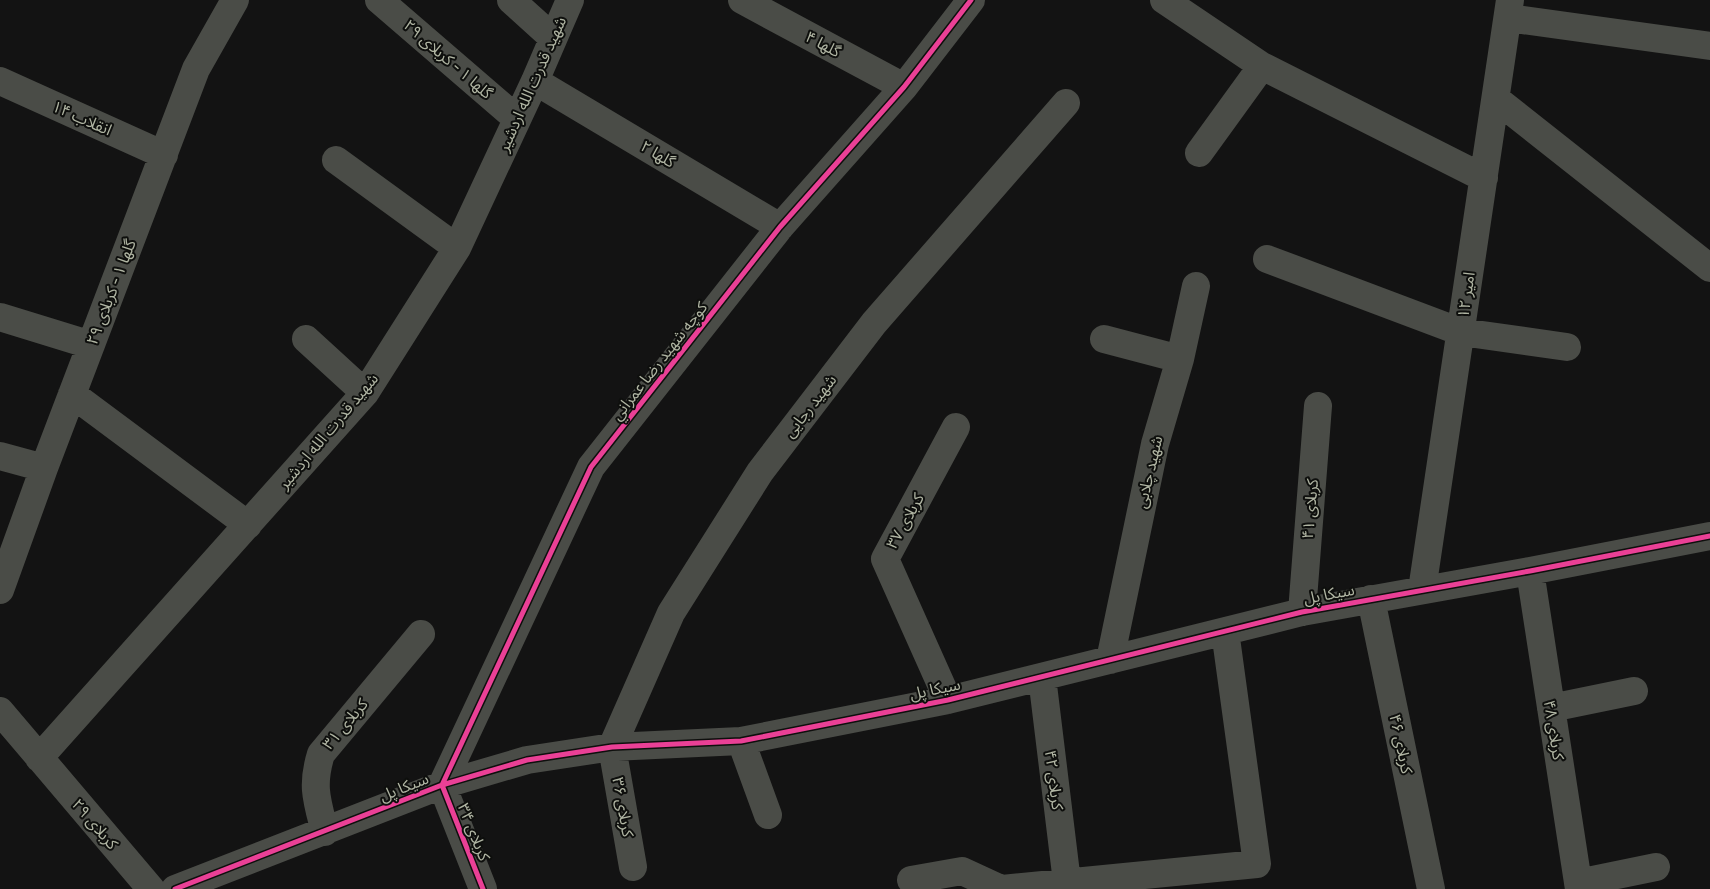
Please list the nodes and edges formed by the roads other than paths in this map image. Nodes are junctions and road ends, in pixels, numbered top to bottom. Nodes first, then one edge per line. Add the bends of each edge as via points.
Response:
1 (235, 0) edge
2 (379, 0) edge
3 (511, 0) edge
4 (570, 0) edge
5 (742, 0) edge
6 (971, 0) edge
7 (1164, 0) edge
8 (1509, 9) edge
9 (553, 38) junction
10 (1710, 46) edge
11 (1262, 66) junction
12 (0, 81) edge
13 (535, 81) junction
14 (904, 87) junction
15 (1496, 99) junction
16 (1066, 103) dead end
17 (517, 119) junction
18 (1199, 153) dead end
19 (164, 155) junction
20 (336, 160) dead end
21 (1484, 178) junction
22 (780, 227) junction
23 (457, 248) junction
24 (1267, 259) dead end
25 (1710, 268) edge
26 (1196, 286) dead end
27 (0, 317) edge
28 (1461, 332) junction
29 (306, 339) dead end
30 (1104, 339) dead end
31 (91, 345) junction
32 (1567, 347) dead end
33 (1180, 359) junction
34 (365, 392) junction
35 (72, 394) junction
36 (1318, 406) dead end
37 (956, 427) dead end
38 (0, 456) edge
39 (44, 468) junction
40 (248, 526) junction
41 (1710, 536) edge
42 (1530, 572) junction
43 (0, 590) edge
44 (1422, 590) junction
45 (1371, 599) junction
46 (1302, 612) junction
47 (1225, 631) junction
48 (421, 634) dead end
49 (1110, 660) junction
50 (1042, 677) junction
51 (1634, 691) dead end
52 (948, 700) junction
53 (1551, 708) junction
54 (0, 711) edge
55 (741, 741) junction
56 (612, 747) junction
57 (39, 758) junction
58 (442, 785) junction
59 (768, 815) dead end
60 (325, 832) junction
61 (1656, 867) dead end
62 (633, 868) dead end
63 (227, 880) edge
64 (911, 880) dead end
65 (1067, 882) junction
66 (1578, 886) edge
67 (151, 889) edge
68 (175, 889) edge
69 (483, 889) edge
70 (1002, 889) edge
71 (1430, 889) edge

1 - 19 street, گلها ۱ - کربلای ۲۹ via 196,69
2 - 17 street, گلها ۱ - کربلای ۲۹
3 - 9 street
4 - 9 street, شهید قدرت الله اردشیر
5 - 14 street, گلها ۴
6 - 14 street, كوچه شهيد رضا عمراني
7 - 11 street
8 - 10 street
8 - 15 street, امير ۱۲
9 - 13 street, شهید قدرت الله اردشیر
11 - 18 street
11 - 21 street
12 - 19 street, انقلاب ۱۴
13 - 17 street, شهید قدرت الله اردشیر
13 - 22 street, گلها ۲
14 - 22 street, كوچه شهيد رضا عمراني
15 - 21 street, امير ۱۲
15 - 25 street
16 - 56 street, شهید رجایی via 874,322 760,472 671,613
17 - 23 street, شهید قدرت الله اردشیر
19 - 31 street, گلها ۱ - کربلای ۲۹
20 - 23 street
21 - 28 street, امير ۱۲
22 - 58 street, كوچه شهيد رضا عمراني via 591,467
23 - 34 street, شهید قدرت الله اردشیر
24 - 28 street
26 - 33 street, شهید چلابی
27 - 31 street
28 - 32 street
28 - 44 street, امير ۱۲
29 - 34 street
30 - 33 street
31 - 35 street, گلها ۱ - کربلای ۲۹
33 - 49 street, شهید چلابی via 1155,444
34 - 40 street, شهید قدرت الله اردشیر
35 - 39 street, گلها ۱ - کربلای ۲۹
35 - 40 street
36 - 46 street, کربلای ۴۱
37 - 52 street, کربلای ۳۷ via 885,559
38 - 39 street
39 - 43 street, گلها ۱ - کربلای ۲۹
40 - 57 street, شهید قدرت الله اردشیر
41 - 42 street, سیکا پل
42 - 44 street, سیکا پل
42 - 53 street, کربلای ۴۸
44 - 45 street, سیکا پل
45 - 46 street, سیکا پل
45 - 71 street, کربلای ۴۶
46 - 47 street, سیکا پل
47 - 49 street, سیکا پل
47 - 65 street via 1257,864
48 - 60 street, کربلای ۳۱ via 321,754 315,771 314,790
49 - 50 street, سیکا پل
50 - 52 street, سیکا پل
50 - 65 street, کربلای ۴۲
51 - 53 street
52 - 55 street, سیکا پل
53 - 66 street, کربلای ۴۸
54 - 57 street
55 - 56 street, سیکا پل
55 - 59 street
56 - 58 street, سیکا پل via 527,760
56 - 62 street, کربلای ۳۶
57 - 67 street, کربلای ۲۹
58 - 60 street, سیکا پل
58 - 69 street, کربلای ۳۴
60 - 63 street, سیکا پل
61 - 66 street
63 - 68 street, سیکا پل
64 - 70 street via 962,872
65 - 70 street

